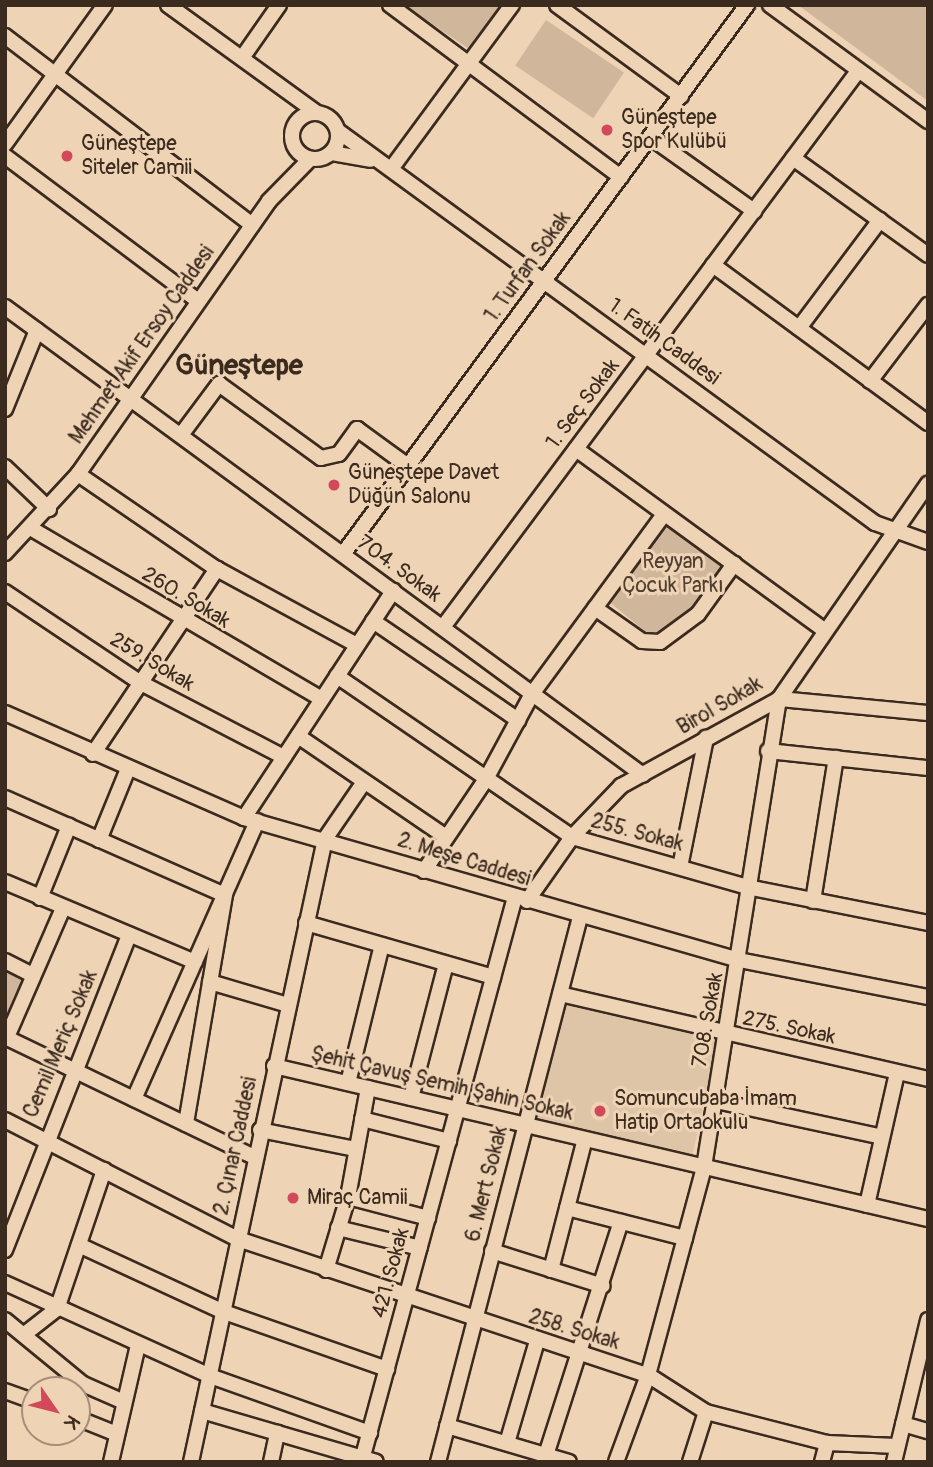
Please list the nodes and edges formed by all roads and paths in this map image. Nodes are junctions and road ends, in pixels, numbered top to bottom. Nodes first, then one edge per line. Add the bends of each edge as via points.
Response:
1 (105, 5) edge
2 (167, 5) edge
3 (279, 5) edge
4 (390, 5) edge
5 (512, 5) edge
6 (557, 5) edge
7 (747, 5) edge
8 (770, 5) edge
9 (5, 36) edge
10 (242, 58) junction
11 (470, 64) junction
12 (859, 71) junction
13 (54, 76) junction
14 (272, 82) junction
15 (681, 96) junction
16 (316, 112) junction
17 (928, 121) edge
18 (294, 126) junction
19 (338, 131) junction
20 (650, 137) junction
21 (5, 144) edge
22 (293, 145) junction
23 (332, 153) junction
24 (5, 156) edge
25 (793, 158) junction
26 (310, 159) junction
27 (387, 166) junction
28 (621, 177) junction
29 (269, 201) junction
30 (754, 211) junction
31 (880, 220) junction
32 (252, 225) junction
33 (928, 255) edge
34 (713, 265) junction
35 (545, 281) junction
36 (197, 300) junction
37 (928, 305) edge
38 (5, 307) edge
39 (799, 328) junction
40 (37, 330) junction
41 (646, 355) junction
42 (870, 381) junction
43 (130, 397) junction
44 (5, 409) edge
45 (928, 423) edge
46 (181, 435) junction
47 (576, 449) junction
48 (408, 466) junction
49 (5, 467) edge
50 (78, 474) junction
51 (928, 484) edge
52 (49, 509) junction
53 (664, 514) junction
54 (32, 528) junction
55 (894, 531) junction
56 (928, 542) edge
57 (5, 553) edge
58 (343, 554) junction
59 (734, 564) junction
60 (217, 569) junction
61 (393, 591) junction
62 (5, 592) edge
63 (595, 608) junction
64 (373, 621) junction
65 (182, 622) junction
66 (443, 627) junction
67 (823, 629) junction
68 (357, 645) junction
69 (337, 676) junction
70 (141, 684) junction
71 (532, 694) junction
72 (322, 699) junction
73 (779, 699) junction
74 (5, 713) edge
75 (928, 713) edge
76 (518, 720) junction
77 (298, 736) junction
78 (706, 738) junction
79 (768, 751) junction
80 (93, 754) junction
81 (284, 757) junction
82 (836, 758) junction
83 (928, 768) edge
84 (128, 769) junction
85 (643, 775) junction
86 (486, 779) junction
87 (364, 782) junction
88 (5, 798) edge
89 (250, 819) junction
90 (69, 826) junction
91 (446, 837) junction
92 (572, 837) junction
93 (325, 839) junction
94 (99, 840) junction
95 (680, 867) junction
96 (424, 871) junction
97 (5, 882) edge
98 (747, 887) junction
99 (225, 895) junction
100 (40, 898) junction
101 (521, 899) junction
102 (813, 901) junction
103 (63, 908) junction
104 (580, 917) junction
105 (306, 923) junction
106 (928, 923) edge
107 (129, 935) junction
108 (382, 945) junction
109 (739, 960) junction
110 (5, 961) edge
111 (195, 962) junction
112 (446, 964) junction
113 (33, 975) junction
114 (493, 977) junction
115 (210, 982) junction
116 (560, 994) junction
117 (928, 997) edge
118 (288, 1005) junction
119 (728, 1036) junction
120 (6, 1037) edge
121 (274, 1066) junction
122 (72, 1069) junction
123 (897, 1073) junction
124 (928, 1079) edge
125 (348, 1083) junction
126 (368, 1088) junction
127 (411, 1098) junction
128 (134, 1099) junction
129 (716, 1101) junction
130 (457, 1109) junction
131 (362, 1119) junction
132 (5, 1120) edge
133 (186, 1124) junction
134 (524, 1125) junction
135 (260, 1130) junction
136 (882, 1137) junction
137 (585, 1139) junction
138 (44, 1140) junction
139 (449, 1141) junction
140 (356, 1149) junction
141 (254, 1157) junction
142 (704, 1167) junction
143 (104, 1170) junction
144 (348, 1197) junction
145 (867, 1205) junction
146 (567, 1208) junction
147 (428, 1218) junction
148 (928, 1219) edge
149 (621, 1223) junction
150 (338, 1228) junction
151 (685, 1238) junction
152 (238, 1239) junction
153 (79, 1245) junction
154 (420, 1248) junction
155 (5, 1250) edge
156 (492, 1251) junction
157 (326, 1270) junction
158 (551, 1270) junction
159 (5, 1283) edge
160 (603, 1286) junction
161 (406, 1298) junction
162 (58, 1309) junction
163 (224, 1312) junction
164 (5, 1320) edge
165 (928, 1320) edge
166 (474, 1321) junction
167 (26, 1333) junction
168 (537, 1341) junction
169 (138, 1345) junction
170 (583, 1356) junction
171 (923, 1361) edge
172 (387, 1369) junction
173 (648, 1375) junction
174 (210, 1376) junction
175 (124, 1402) junction
176 (202, 1411) junction
177 (706, 1412) junction
178 (91, 1424) edge
179 (903, 1424) junction
180 (447, 1426) junction
181 (928, 1431) edge
182 (277, 1433) junction
183 (370, 1433) junction
184 (117, 1434) junction
185 (507, 1443) junction
186 (827, 1443) junction
187 (897, 1446) junction
188 (546, 1455) junction
189 (370, 1459) edge
190 (111, 1462) edge
191 (191, 1462) edge
192 (271, 1462) edge
193 (438, 1462) edge
194 (569, 1462) edge
195 (616, 1462) edge
196 (690, 1462) edge
197 (822, 1462) edge
198 (894, 1462) edge

1 - 13 street
2 - 10 street
3 - 10 street
4 - 11 street
5 - 11 street
6 - 15 street
7 - 15 street, 1. Turfan Sokak
8 - 12 street
9 - 13 street
10 - 14 street
11 - 27 street
11 - 28 street
12 - 17 street
12 - 25 street, 1. Seç Sokak
13 - 21 street
13 - 32 street
14 - 16 street
14 - 18 street
15 - 20 street, 1. Turfan Sokak
16 - 18 street
16 - 19 street via 330,118
18 - 22 street
19 - 23 street
19 - 27 street, 1. Fatih Caddesi
20 - 28 street, 1. Turfan Sokak
20 - 30 street
22 - 26 street
22 - 29 street
23 - 26 street
23 - 27 street
24 - 36 street
25 - 30 street, 1. Seç Sokak
25 - 31 street
26 - 29 street, Mehmet Akif Ersoy Caddesi
27 - 35 street, 1. Fatih Caddesi
28 - 35 street, 1. Turfan Sokak
29 - 32 street, Mehmet Akif Ersoy Caddesi
30 - 34 street, 1. Seç Sokak
31 - 33 street
31 - 39 street
32 - 36 street, Mehmet Akif Ersoy Caddesi
34 - 39 street
34 - 41 street, 1. Seç Sokak
35 - 41 street, 1. Fatih Caddesi
35 - 48 street, 1. Turfan Sokak
36 - 43 street, Mehmet Akif Ersoy Caddesi
37 - 42 street
38 - 40 street, 704. Sokak
39 - 42 street
40 - 43 street, 704. Sokak
40 - 44 street
41 - 47 street, 1. Seç Sokak
41 - 55 street, 1. Fatih Caddesi
42 - 45 street
43 - 46 street, 704. Sokak
43 - 50 street, Mehmet Akif Ersoy Caddesi
46 - 48 street via 219,384 321,457 338,454 357,429
46 - 58 street, 704. Sokak
47 - 53 street
47 - 66 street, 1. Seç Sokak
48 - 58 street, 1. Turfan Sokak
49 - 52 street
50 - 52 street, Mehmet Akif Ersoy Caddesi
50 - 60 street
51 - 55 street, Birol Sokak
52 - 54 street, Mehmet Akif Ersoy Caddesi
53 - 59 street
53 - 63 street
54 - 57 street, Mehmet Akif Ersoy Caddesi
54 - 65 street, 260. Sokak
55 - 56 street, 1. Fatih Caddesi
55 - 67 street, Birol Sokak
58 - 61 street, 704. Sokak
59 - 63 street via 698,614 660,642 642,641
59 - 67 street
60 - 65 street
60 - 68 street
61 - 64 street
61 - 66 street, 704. Sokak
62 - 70 street, 259. Sokak
63 - 71 street
64 - 68 street
64 - 76 street
65 - 70 street
65 - 72 street, 260. Sokak
66 - 71 street, 704. Sokak
67 - 73 street, Birol Sokak
68 - 69 street
69 - 72 street
69 - 86 street, 255. Sokak
70 - 80 street
70 - 81 street, 259. Sokak
71 - 76 street
71 - 85 street, 704. Sokak
72 - 77 street
73 - 75 street
73 - 78 street, Birol Sokak
73 - 79 street, 708. Sokak
74 - 80 street, 2. Meşe Caddesi
76 - 86 street
77 - 81 street
77 - 87 street
78 - 85 street, Birol Sokak
78 - 95 street
79 - 82 street
79 - 98 street, 708. Sokak
80 - 84 street, 2. Meşe Caddesi
81 - 89 street
82 - 83 street
82 - 102 street
84 - 89 street, 2. Meşe Caddesi
84 - 94 street
85 - 92 street, Birol Sokak via 611,795
86 - 91 street
86 - 92 street, 255. Sokak
87 - 91 street
87 - 93 street
88 - 90 street
89 - 93 street, 2. Meşe Caddesi
89 - 99 street
90 - 94 street
90 - 100 street
91 - 96 street
92 - 95 street, 255. Sokak
92 - 101 street, Birol Sokak
93 - 96 street, 2. Meşe Caddesi
93 - 105 street, 2. Çınar Caddesi
94 - 99 street
95 - 98 street, 255. Sokak
96 - 101 street, 2. Meşe Caddesi
97 - 100 street
98 - 102 street, 255. Sokak
98 - 109 street, 708. Sokak
99 - 111 street
99 - 115 street
100 - 103 street
101 - 104 street, 2. Meşe Caddesi
101 - 114 street, 421. Sokak
102 - 106 street, 255. Sokak
103 - 107 street
103 - 113 street
104 - 109 street, 2. Meşe Caddesi
104 - 116 street, 6. Mert Sokak
105 - 108 street
105 - 118 street, 2. Çınar Caddesi
107 - 111 street
107 - 122 street, Cemil Meriç Sokak
108 - 112 street
108 - 125 street
109 - 117 street, 2. Meşe Caddesi
109 - 119 street, 708. Sokak
110 - 113 street
111 - 128 street
112 - 114 street
112 - 127 street
113 - 120 street
114 - 130 street, 421. Sokak
115 - 118 street
115 - 133 street
116 - 119 street, 275. Sokak
116 - 134 street, 6. Mert Sokak
118 - 121 street, 2. Çınar Caddesi
119 - 123 street, 275. Sokak
119 - 129 street, 708. Sokak
120 - 122 street
121 - 125 street, Şehit Çavuş Semih Şahin Sokak
121 - 135 street, 2. Çınar Caddesi
122 - 128 street
122 - 138 street, Cemil Meriç Sokak
123 - 124 street, 275. Sokak
123 - 136 street
125 - 126 street, Şehit Çavuş Semih Şahin Sokak
126 - 127 street, Şehit Çavuş Semih Şahin Sokak
126 - 131 street
127 - 130 street, Şehit Çavuş Semih Şahin Sokak
128 - 133 street
129 - 136 street
129 - 142 street, 708. Sokak
130 - 134 street, Şehit Çavuş Semih Şahin Sokak
130 - 139 street, 421. Sokak
131 - 139 street
131 - 140 street
132 - 138 street, 258. Sokak
133 - 141 street
134 - 137 street, Şehit Çavuş Semih Şahin Sokak
134 - 156 street, 6. Mert Sokak
135 - 140 street
135 - 141 street, 2. Çınar Caddesi
136 - 145 street
137 - 142 street, Şehit Çavuş Semih Şahin Sokak
137 - 146 street
138 - 143 street, 258. Sokak
138 - 155 street, Cemil Meriç Sokak
139 - 147 street, 421. Sokak
140 - 144 street
141 - 152 street, 2. Çınar Caddesi
142 - 145 street, Şehit Çavuş Semih Şahin Sokak
142 - 151 street, 708. Sokak
143 - 152 street, 258. Sokak
143 - 153 street
144 - 147 street
144 - 150 street
145 - 148 street, Şehit Çavuş Semih Şahin Sokak
146 - 149 street
146 - 158 street
147 - 154 street, 421. Sokak
149 - 151 street
149 - 160 street
150 - 154 street
150 - 157 street
151 - 173 street, 708. Sokak
152 - 157 street, 258. Sokak
152 - 163 street, 2. Çınar Caddesi
153 - 162 street
153 - 163 street
154 - 161 street, 421. Sokak
156 - 158 street
156 - 166 street, 6. Mert Sokak
157 - 161 street, 258. Sokak
158 - 160 street
159 - 162 street
160 - 170 street
161 - 166 street, 258. Sokak
161 - 172 street, 421. Sokak
162 - 167 street
162 - 169 street
163 - 172 street
163 - 174 street, 2. Çınar Caddesi
164 - 167 street
165 - 171 street
166 - 168 street, 258. Sokak
166 - 180 street, 6. Mert Sokak
167 - 175 street via 83,1384
168 - 170 street, 258. Sokak
168 - 185 street
169 - 174 street
169 - 175 street
170 - 173 street, 258. Sokak
170 - 188 street
171 - 179 street
172 - 183 street, 421. Sokak
173 - 177 street, 258. Sokak
173 - 195 street, 708. Sokak
174 - 176 street, 2. Çınar Caddesi
174 - 183 street
175 - 184 street
176 - 182 street
176 - 191 street, 2. Çınar Caddesi
177 - 186 street, 258. Sokak
177 - 196 street
178 - 184 street
179 - 181 street
179 - 187 street
180 - 185 street
180 - 193 street, 6. Mert Sokak
182 - 189 street
182 - 192 street
183 - 189 street, 421. Sokak
184 - 190 street
185 - 188 street
186 - 187 street, 258. Sokak
186 - 197 street
187 - 198 street
188 - 194 street

